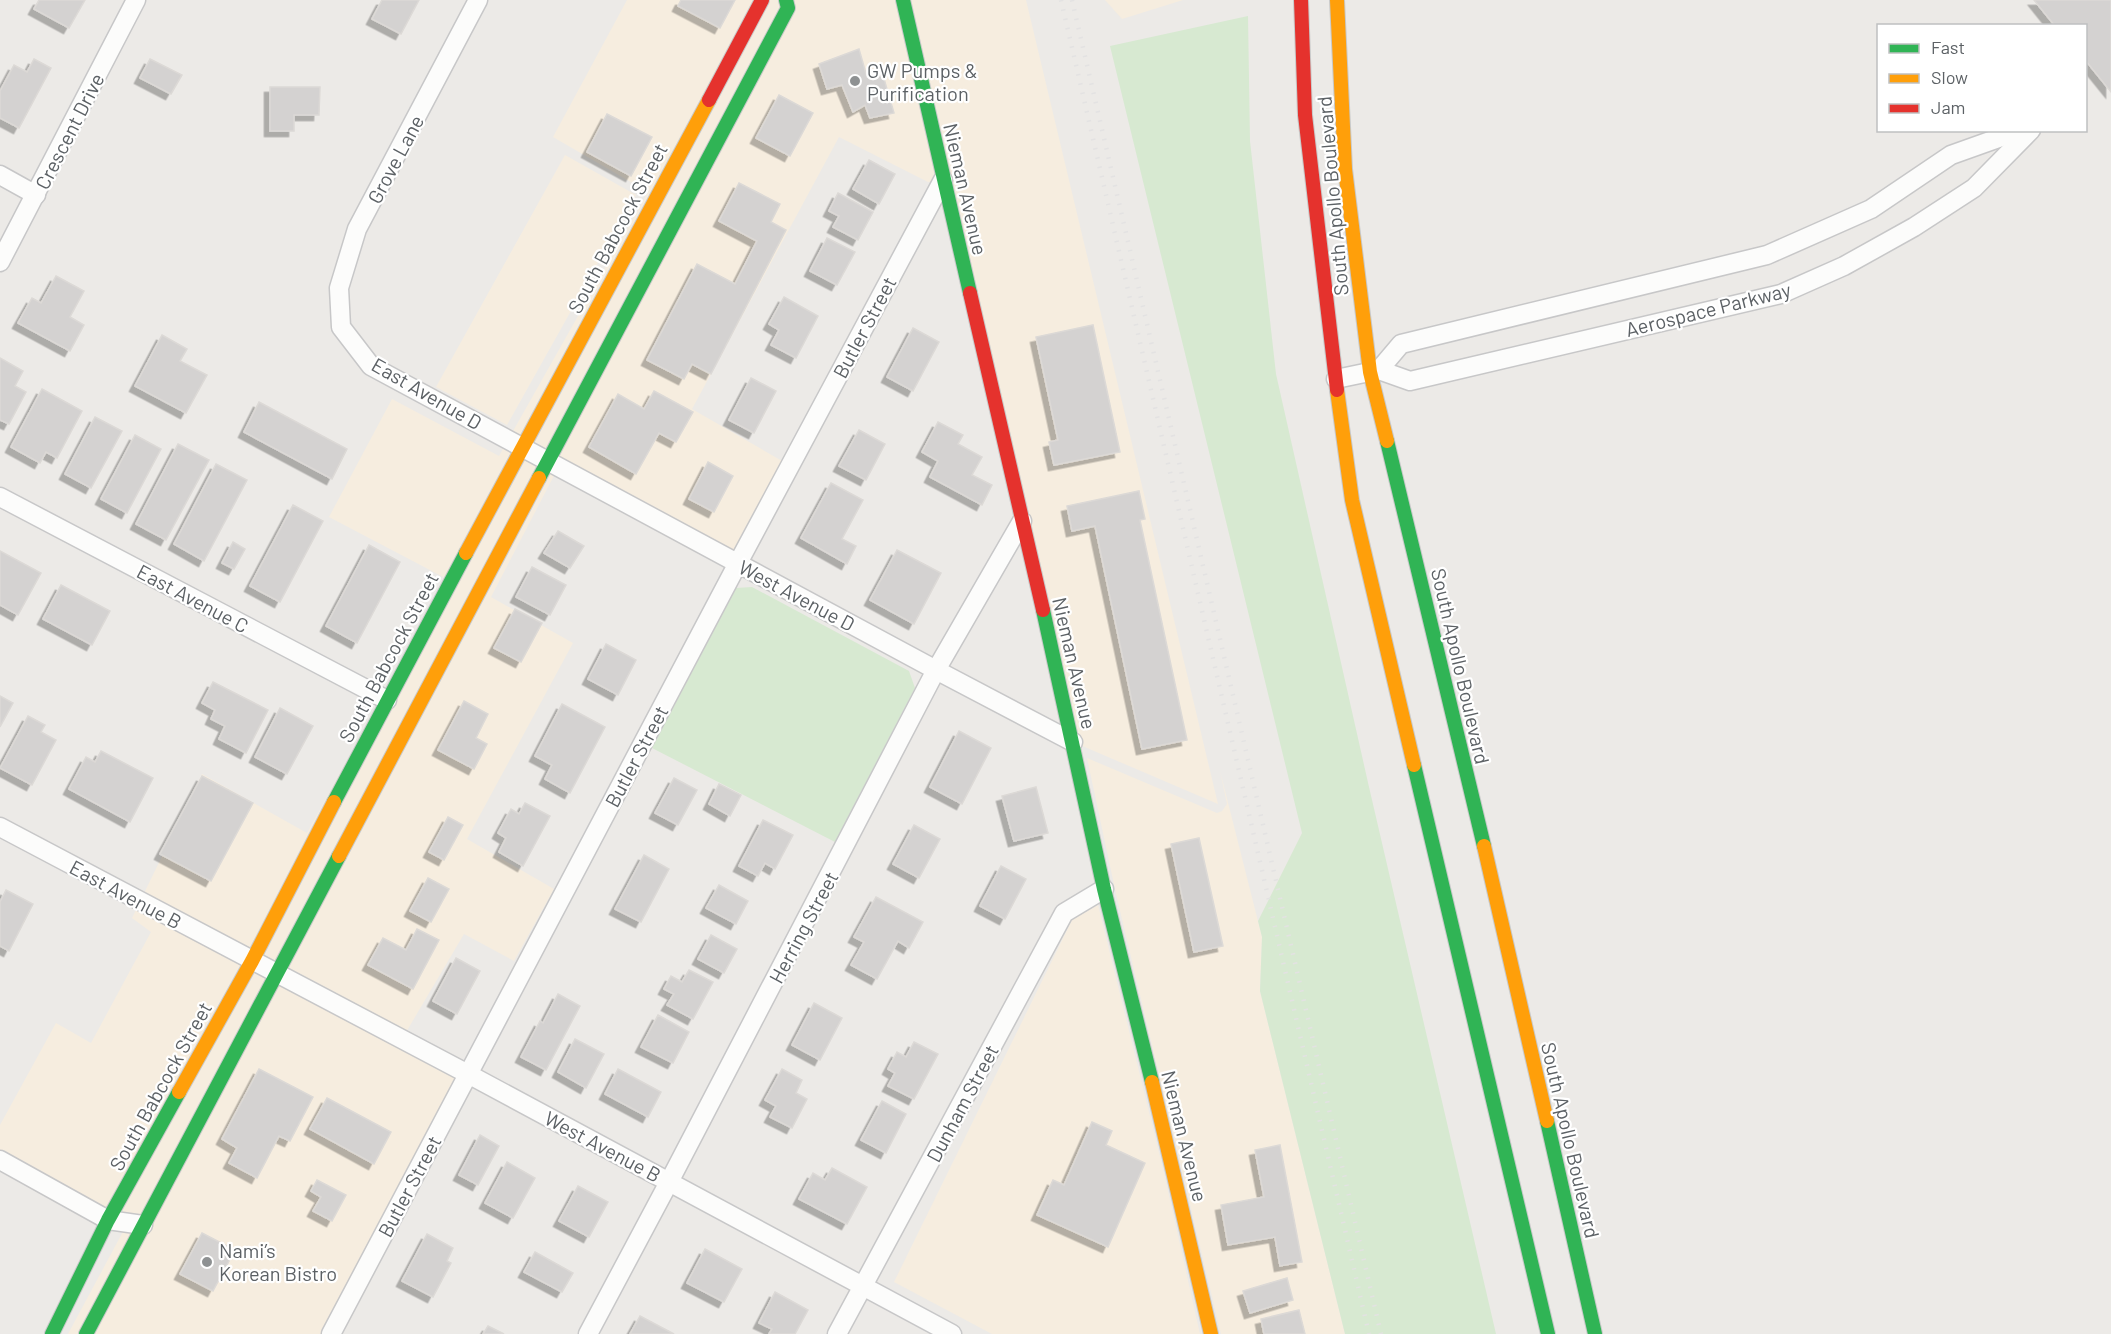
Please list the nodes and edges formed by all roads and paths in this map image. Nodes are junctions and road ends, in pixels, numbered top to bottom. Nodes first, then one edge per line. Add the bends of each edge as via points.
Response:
1 (136, 0) edge
2 (478, 0) edge
3 (762, 0) edge
4 (786, 0) edge
5 (903, 0) edge
6 (1301, 0) edge
7 (1337, 0) edge
8 (2014, 132) edge
9 (2029, 132) edge
10 (0, 175) edge
11 (943, 180) junction
12 (36, 195) junction
13 (0, 262) edge
14 (341, 327) joint
15 (1374, 371) junction
16 (1336, 378) junction
17 (523, 446) junction
18 (549, 460) junction
19 (0, 497) edge
20 (1022, 521) junction
21 (738, 563) junction
22 (936, 670) junction
23 (387, 700) junction
24 (1073, 742) junction
25 (0, 827) edge
26 (1104, 889) junction
27 (252, 961) junction
28 (277, 974) junction
29 (468, 1074) junction
30 (0, 1160) edge
31 (669, 1182) junction
32 (108, 1220) junction
33 (143, 1226) junction
34 (863, 1286) junction
35 (52, 1334) edge
36 (86, 1334) edge
37 (331, 1334) edge
38 (588, 1334) edge
39 (837, 1334) edge
40 (952, 1334) edge
41 (1211, 1334) edge
42 (1548, 1334) edge
43 (1595, 1334) edge

1 - 12 street, Crescent Drive
2 - 14 street, Grove Lane via 357,229 339,288
3 - 17 street, South Babcock Street
4 - 18 street via 788,8
5 - 11 street, Nieman Avenue
6 - 16 street, South Apollo Boulevard via 1305,115
7 - 15 street, South Apollo Boulevard via 1345,169
8 - 15 street, Aerospace Parkway via 1951,155 1871,209 1767,255 1401,344
9 - 15 street, Aerospace Parkway via 1974,188 1844,266 1781,294 1410,381
10 - 12 street
11 - 20 street, Nieman Avenue
11 - 21 street, Butler Street
12 - 13 street, Crescent Drive
14 - 17 street, East Avenue D via 371,366
15 - 16 street, Aerospace Parkway
15 - 43 street, South Apollo Boulevard
16 - 42 street, South Apollo Boulevard via 1353,500
17 - 18 street, West Avenue D
17 - 23 street, South Babcock Street
18 - 21 street, West Avenue D
18 - 28 street
19 - 23 street, East Avenue C
20 - 22 street, Herring Street
20 - 24 street, Nieman Avenue
21 - 22 street, West Avenue D
21 - 29 street, Butler Street
22 - 24 street, West Avenue D
22 - 31 street, Herring Street
23 - 27 street, South Babcock Street
24 - 26 street, Nieman Avenue
25 - 27 street, East Avenue B
26 - 34 street, Dunham Street via 1064,913
26 - 41 street, Nieman Avenue
27 - 28 street, West Avenue B
27 - 32 street, South Babcock Street
28 - 29 street, West Avenue B
28 - 33 street
29 - 31 street, West Avenue B
29 - 37 street, Butler Street
30 - 32 street
31 - 34 street, West Avenue B
31 - 38 street, Herring Street
32 - 33 street
32 - 35 street, South Babcock Street
33 - 36 street
34 - 39 street, Dunham Street
34 - 40 street, West Avenue B

